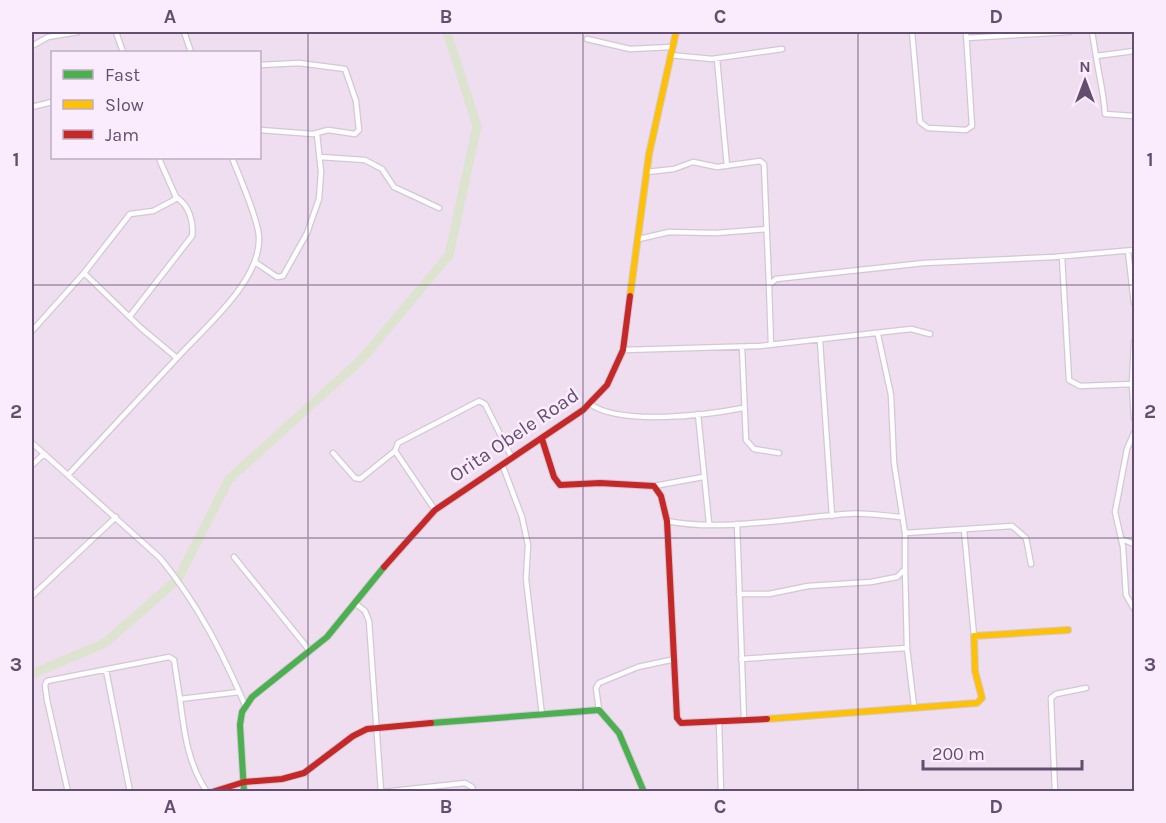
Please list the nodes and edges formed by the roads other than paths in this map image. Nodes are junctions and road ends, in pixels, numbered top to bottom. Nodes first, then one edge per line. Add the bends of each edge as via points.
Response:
1 (78, 32) edge
2 (116, 32) edge
3 (184, 32) edge
4 (676, 32) edge
5 (912, 32) edge
6 (966, 32) edge
7 (1069, 32) edge
8 (1092, 32) edge
9 (966, 38) junction
10 (587, 39) dead end
11 (32, 46) edge
12 (782, 50) dead end
13 (123, 51) edge
14 (191, 51) edge
15 (670, 51) junction
16 (1134, 51) edge
17 (1096, 56) junction
18 (717, 59) junction
19 (261, 65) edge
20 (51, 102) edge
21 (32, 107) edge
22 (1134, 116) edge
23 (261, 130) edge
24 (317, 134) junction
25 (320, 158) junction
26 (161, 159) edge
27 (231, 159) edge
28 (727, 166) junction
29 (647, 172) junction
30 (176, 197) junction
31 (439, 208) dead end
32 (766, 229) junction
33 (639, 239) junction
34 (1134, 250) edge
35 (1128, 251) junction
36 (1062, 256) junction
37 (255, 262) junction
38 (84, 273) junction
39 (769, 285) junction
40 (1134, 303) edge
41 (130, 316) junction
42 (32, 331) edge
43 (930, 334) dead end
44 (878, 335) junction
45 (820, 341) junction
46 (1134, 342) edge
47 (771, 345) junction
48 (742, 347) junction
49 (623, 350) junction
50 (177, 358) junction
51 (1132, 384) junction
52 (590, 404) junction
53 (743, 408) junction
54 (698, 414) junction
55 (1134, 418) edge
56 (1134, 433) edge
57 (542, 439) junction
58 (32, 443) edge
59 (396, 451) junction
60 (333, 453) dead end
61 (779, 453) dead end
62 (44, 454) junction
63 (512, 458) junction
64 (502, 464) junction
65 (32, 465) edge
66 (68, 475) junction
67 (703, 477) junction
68 (654, 486) junction
69 (435, 510) junction
70 (832, 516) junction
71 (116, 517) junction
72 (901, 517) junction
73 (667, 521) junction
74 (709, 523) junction
75 (737, 524) junction
76 (964, 530) junction
77 (905, 533) junction
78 (1121, 539) junction
79 (1134, 544) edge
80 (234, 557) dead end
81 (1031, 564) dead end
82 (905, 570) junction
83 (738, 594) junction
84 (32, 596) edge
85 (356, 604) junction
86 (1134, 609) edge
87 (1068, 630) dead end
88 (974, 636) junction
89 (907, 648) junction
90 (310, 651) junction
91 (675, 659) junction
92 (741, 659) junction
93 (106, 670) junction
94 (1086, 688) dead end
95 (239, 692) junction
96 (180, 699) junction
97 (245, 705) junction
98 (914, 706) junction
99 (599, 710) junction
100 (542, 715) junction
101 (744, 720) junction
102 (719, 721) junction
103 (375, 729) junction
104 (244, 782) junction
105 (641, 791) edge
106 (68, 792) edge
107 (130, 792) edge
108 (207, 792) edge
109 (212, 792) edge
110 (244, 792) edge
111 (382, 792) edge
112 (473, 792) edge
113 (721, 792) edge
114 (1055, 792) edge

1 - 11 street via 48,37
2 - 13 street
3 - 14 street
4 - 15 street, Orita Obele Road
5 - 9 street via 919,120 928,128 971,128
6 - 9 street
7 - 9 street
8 - 17 street
10 - 15 street via 630,49
12 - 18 street
15 - 18 street
15 - 29 street, Orita Obele Road
16 - 17 street
17 - 22 street via 1105,114
18 - 28 street
19 - 24 street via 299,63 347,70 356,101 358,132 328,130
20 - 21 street
23 - 24 street
24 - 25 street
25 - 31 street via 365,160 382,169 394,187
25 - 37 street via 319,199 285,275 278,277
26 - 30 street
27 - 37 street via 258,230
28 - 29 street via 693,162
28 - 32 street via 764,164
29 - 33 street, Orita Obele Road
30 - 38 street via 153,211 130,214
30 - 41 street via 194,225 192,236
32 - 33 street via 669,232
32 - 39 street
33 - 49 street, Orita Obele Road
34 - 35 street
35 - 36 street
35 - 40 street
36 - 39 street via 792,276 776,279
36 - 51 street via 1069,380 1080,386
37 - 50 street via 244,284
38 - 41 street
38 - 42 street
39 - 47 street
41 - 50 street
43 - 44 street via 911,330
44 - 45 street
44 - 72 street via 891,395
45 - 47 street
45 - 70 street
46 - 51 street
47 - 48 street
48 - 49 street
48 - 53 street
49 - 52 street, Orita Obele Road via 607,385
50 - 66 street
51 - 55 street
52 - 54 street via 621,414
52 - 57 street, Orita Obele Road
53 - 54 street
53 - 61 street via 749,446
54 - 67 street
56 - 78 street via 1115,504
57 - 63 street, Orita Obele Road
57 - 68 street via 560,485
58 - 62 street
59 - 60 street via 360,479
59 - 63 street via 398,443 479,401 485,404
59 - 69 street
62 - 65 street
62 - 66 street
63 - 64 street, Orita Obele Road
64 - 69 street, Orita Obele Road
64 - 100 street via 528,545 526,579
66 - 71 street
67 - 68 street
67 - 74 street
68 - 73 street via 661,496
69 - 85 street, Orita Obele Road via 389,560
70 - 72 street via 848,513
70 - 75 street
71 - 84 street
71 - 95 street via 177,579 214,637
72 - 77 street
73 - 74 street
73 - 91 street
74 - 75 street
75 - 83 street
76 - 77 street
76 - 81 street via 1017,528 1026,538
76 - 88 street
77 - 82 street
78 - 79 street
78 - 86 street via 1126,595
80 - 90 street
82 - 83 street via 897,577 871,582
82 - 89 street
83 - 92 street
85 - 90 street, Orita Obele Road
85 - 103 street via 369,621
87 - 88 street
88 - 98 street via 981,700 971,704
89 - 92 street
89 - 98 street
90 - 97 street, Orita Obele Road
91 - 99 street via 638,667 599,683
91 - 102 street via 679,721
92 - 101 street
93 - 96 street via 172,658
93 - 106 street via 47,681 45,685
93 - 107 street
94 - 114 street via 1063,691 1051,698
95 - 96 street
95 - 97 street
96 - 108 street via 191,760
97 - 104 street via 240,724
98 - 101 street
99 - 100 street
99 - 105 street via 619,733
100 - 103 street
101 - 102 street
102 - 113 street
103 - 104 street via 353,736 304,773
103 - 111 street
104 - 109 street
104 - 110 street
111 - 112 street via 465,783

